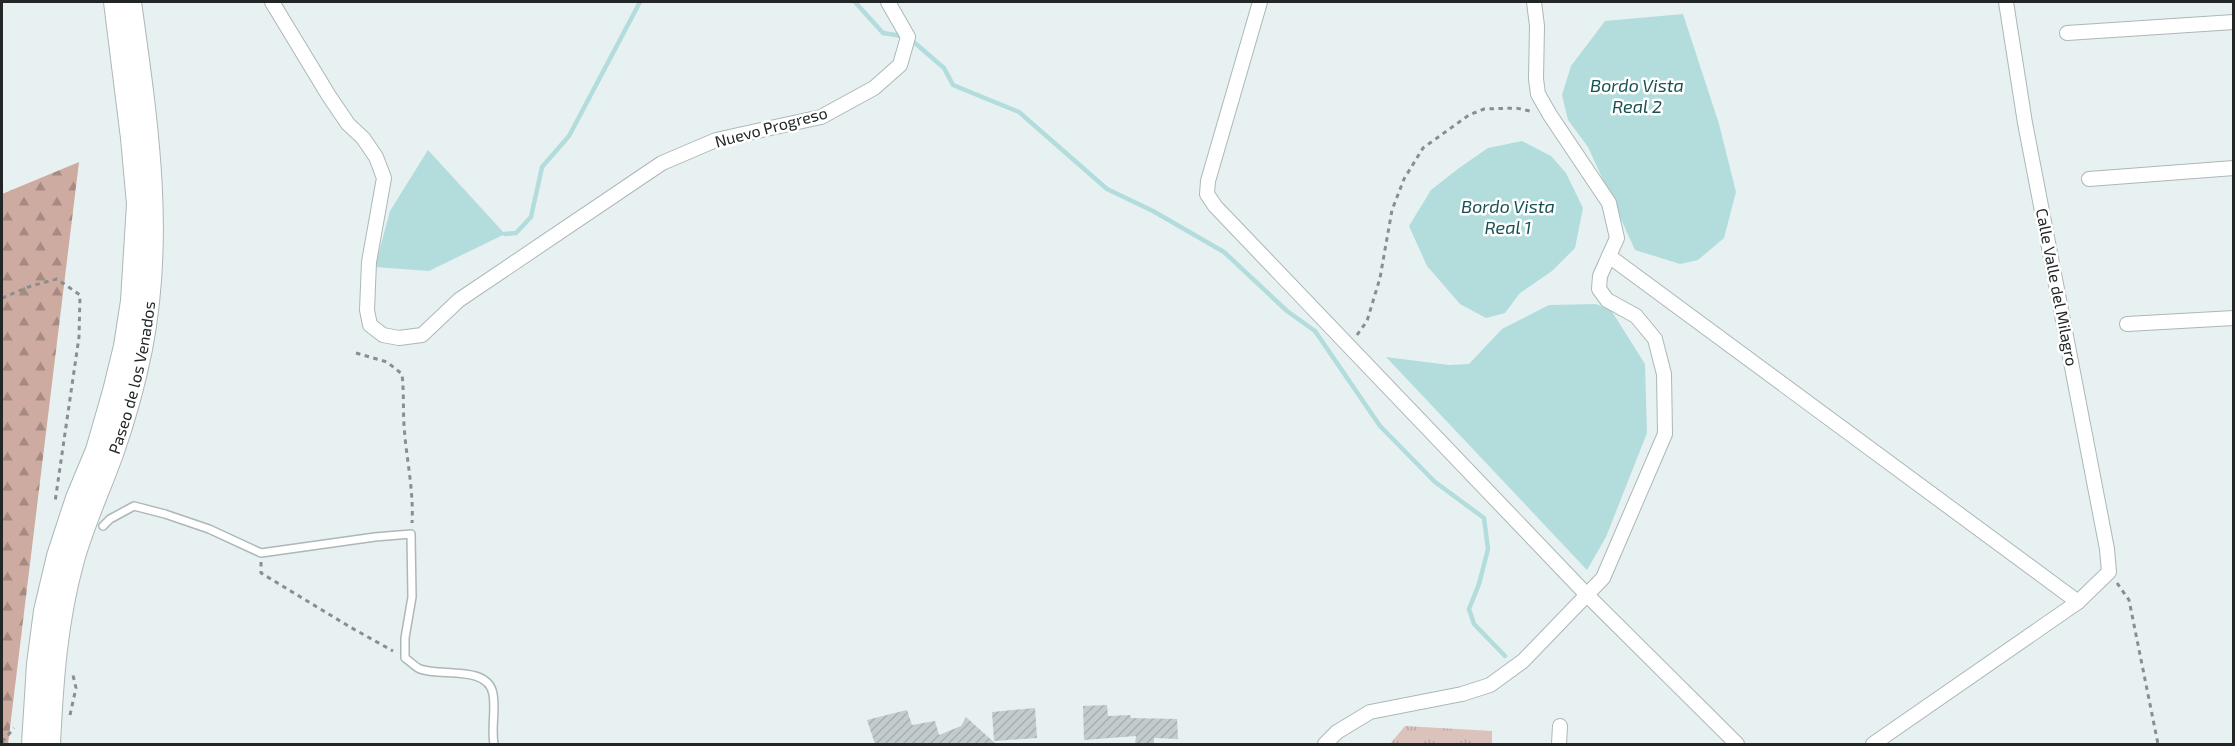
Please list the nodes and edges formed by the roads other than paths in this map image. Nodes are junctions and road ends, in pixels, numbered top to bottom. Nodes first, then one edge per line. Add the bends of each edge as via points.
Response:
1 (114, 2) edge
2 (131, 2) edge
3 (272, 2) edge
4 (888, 2) edge
5 (1260, 2) edge
6 (1533, 2) edge
7 (2006, 2) edge
8 (2234, 22) edge
9 (2067, 33) dead end
10 (2234, 168) edge
11 (2089, 180) dead end
12 (1609, 256) junction
13 (2234, 318) edge
14 (2127, 324) dead end
15 (103, 526) dead end
16 (1587, 595) junction
17 (2078, 602) junction
18 (1560, 726) dead end
19 (32, 744) edge
20 (50, 744) edge
21 (494, 744) edge
22 (1325, 744) edge
23 (1558, 744) edge
24 (1737, 744) edge
25 (1874, 744) edge

1 - 19 street, Paseo de los Venados via 137,204 131,301 113,391 57,556 44,611
2 - 20 street, Paseo de los Venados via 154,205 149,304 123,418 74,561 64,604 54,665
3 - 4 street, Nuevo Progreso via 329,96 376,158 384,178 369,262 367,310 370,325 383,335 399,338 422,335 459,300 662,163 716,140 821,117 874,87 900,65 908,37
5 - 16 street via 1207,194
6 - 12 street via 1539,94 1609,203 1617,238
7 - 17 street, Calle Valle del Milagro via 2109,572
8 - 9 street
10 - 11 street
12 - 16 street via 1599,289 1607,300 1636,316 1655,339 1664,374 1665,434 1603,578
12 - 17 street
13 - 14 street
15 - 21 lane via 134,506 209,529 261,553 411,534 412,597 405,658 418,668 441,674 475,675 487,681 494,693
16 - 22 street via 1523,661 1490,685 1370,712
16 - 24 street
17 - 25 street
18 - 23 street

